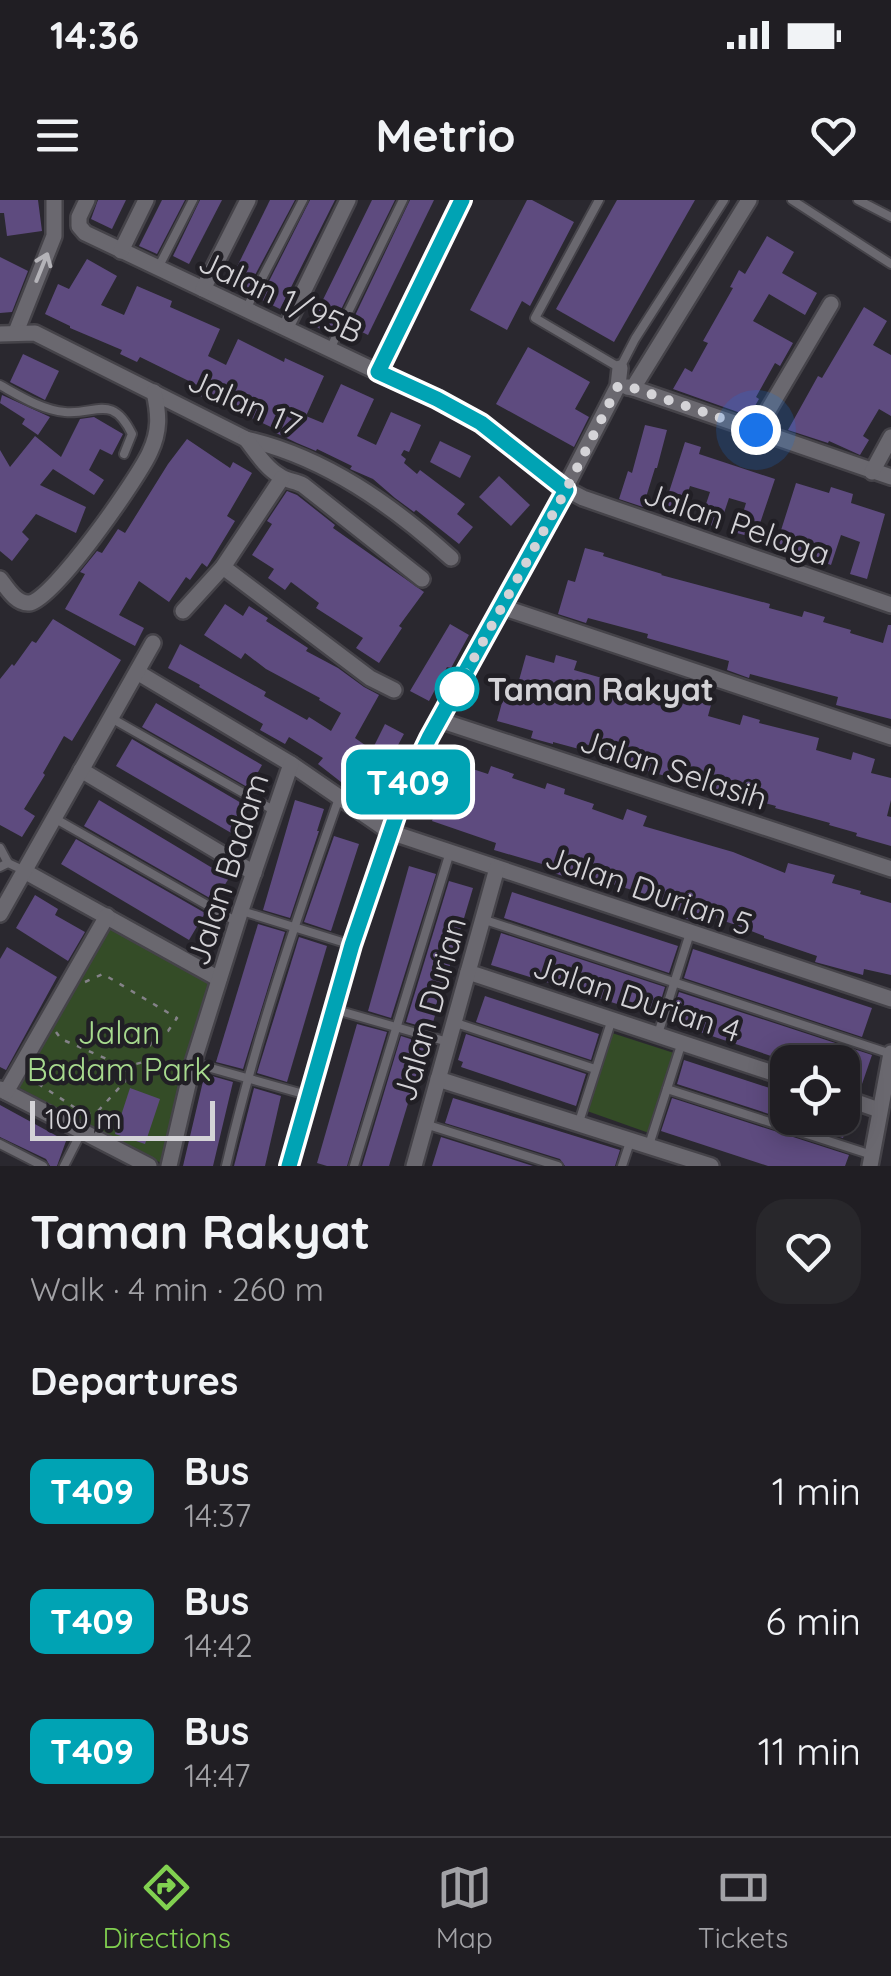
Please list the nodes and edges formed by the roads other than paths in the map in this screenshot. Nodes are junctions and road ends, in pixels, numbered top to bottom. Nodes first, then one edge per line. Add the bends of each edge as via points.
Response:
1 (88, 200) edge
2 (146, 200) edge
3 (193, 200) edge
4 (248, 200) edge
5 (303, 200) edge
6 (348, 200) edge
7 (404, 200) edge
8 (462, 200) edge
9 (599, 200) edge
10 (724, 200) edge
11 (749, 200) edge
12 (792, 200) edge
13 (858, 200) edge
14 (58, 202) edge
15 (891, 216) edge
16 (121, 251) junction
17 (891, 264) edge
18 (158, 268) junction
19 (203, 289) junction
20 (831, 304) dead end
21 (246, 309) junction
22 (286, 327) junction
23 (8, 333) edge
24 (330, 349) junction
25 (620, 368) junction
26 (378, 372) junction
27 (0, 385) edge
28 (625, 387) junction
29 (154, 392) junction
30 (756, 430) junction
31 (891, 436) edge
32 (246, 439) junction
33 (124, 454) dead end
34 (872, 472) junction
35 (282, 478) junction
36 (891, 478) edge
37 (566, 490) junction
38 (451, 558) dead end
39 (223, 566) junction
40 (422, 580) dead end
41 (1, 581) edge
42 (891, 606) edge
43 (502, 607) junction
44 (183, 611) dead end
45 (153, 642) dead end
46 (137, 672) junction
47 (394, 690) dead end
48 (110, 718) junction
49 (439, 720) junction
50 (891, 737) edge
51 (291, 764) junction
52 (81, 770) junction
53 (339, 798) junction
54 (275, 810) junction
55 (54, 818) junction
56 (390, 832) junction
57 (0, 848) edge
58 (450, 852) junction
59 (4, 865) edge
60 (497, 868) junction
61 (891, 869) edge
62 (24, 870) junction
63 (254, 873) junction
64 (0, 914) edge
65 (107, 916) junction
66 (239, 916) junction
67 (482, 919) junction
68 (294, 928) junction
69 (691, 932) junction
70 (352, 945) junction
71 (468, 972) junction
72 (219, 978) junction
73 (675, 982) junction
74 (891, 998) edge
75 (333, 1010) junction
76 (612, 1019) junction
77 (454, 1022) junction
78 (395, 1027) junction
79 (658, 1034) junction
80 (448, 1042) junction
81 (682, 1042) junction
82 (891, 1054) edge
83 (193, 1062) junction
84 (595, 1069) junction
85 (770, 1072) edge
86 (438, 1078) junction
87 (246, 1080) junction
88 (667, 1089) junction
89 (3, 1091) edge
90 (308, 1095) junction
91 (860, 1103) edge
92 (879, 1110) junction
93 (579, 1122) junction
94 (425, 1124) junction
95 (82, 1131) junction
96 (631, 1139) junction
97 (0, 1144) edge
98 (648, 1145) junction
99 (871, 1160) edge
100 (292, 1165) edge
101 (43, 1166) edge
102 (64, 1166) edge
103 (149, 1166) edge
104 (168, 1166) edge
105 (226, 1166) edge
106 (354, 1166) edge
107 (414, 1166) edge
108 (558, 1166) edge
109 (622, 1166) edge
110 (711, 1166) edge

1 - 16 street, Jalan 1/95B via 79,226
2 - 16 street
3 - 18 lane
4 - 19 street
5 - 21 lane
6 - 22 street
7 - 24 lane
8 - 26 street
9 - 25 lane via 535,318
10 - 25 lane
11 - 28 street
12 - 17 lane
13 - 15 lane
23 -> 14 street via 54,236
16 - 18 street, Jalan 1/95B
18 - 19 street, Jalan 1/95B
19 - 21 street, Jalan 1/95B
20 - 30 street
21 - 22 street, Jalan 1/95B
22 - 24 street, Jalan 1/95B
23 - 29 street, Jalan 17 via 35,333
24 - 26 street, Jalan 1/95B
25 - 28 street
26 - 37 street, Jalan 1/95B via 481,423
27 - 33 lane via 66,412 105,408 125,420 132,434
28 - 30 street
28 - 37 street
29 - 32 street, Jalan 17
29 - 41 street via 160,419 150,454 89,544 42,598 20,602
30 - 34 street
31 - 34 street
32 - 35 street
32 - 38 street, Jalan 17 via 312,461 393,508
34 - 36 street
35 - 39 street
35 - 40 street via 303,485
37 - 42 street, Jalan Pelaga
37 - 43 street
39 - 44 street
39 - 47 street
43 - 49 street
43 - 50 street
45 - 46 street
46 - 48 street
46 - 51 street, Jalan Durian 5
48 - 52 street
48 - 54 lane
49 - 56 street
49 - 61 street, Jalan Selasih
51 - 53 street, Jalan Durian 5
51 - 54 street, Jalan Badam
52 - 55 street
52 - 63 street
53 - 56 street, Jalan Durian 5
53 - 68 lane
54 - 63 street, Jalan Badam
55 - 62 street
55 - 66 lane
56 - 58 street, Jalan Durian 5
56 - 70 street
57 - 59 lane
58 - 60 street, Jalan Durian 5
58 - 78 lane
59 - 62 lane
60 - 67 street, Jalan Durian
60 - 69 street, Jalan Durian 5
62 - 64 street
62 - 65 street
63 - 66 street, Jalan Badam
65 - 72 street
65 - 89 street
66 - 68 lane
66 - 72 street, Jalan Badam
67 - 71 street, Jalan Durian
67 - 73 lane
68 - 70 lane
68 - 87 lane
69 - 73 lane
69 - 74 street, Jalan Durian 5
70 - 75 street
71 - 76 street, Jalan Durian 4
71 - 77 street, Jalan Durian
72 - 83 street, Jalan Badam
73 - 79 lane
73 - 82 lane
75 - 78 lane
75 - 90 street
76 - 79 street, Jalan Durian 4
76 - 84 lane
77 - 80 street, Jalan Durian
77 - 84 lane
78 - 80 lane
78 - 106 lane
79 - 81 street, Jalan Durian 4
80 - 86 street, Jalan Durian
81 - 85 street, Jalan Durian 4
81 - 88 lane
82 - 92 street
83 - 87 lane
83 - 104 street, Jalan Badam
84 - 93 lane
86 - 93 street
86 - 94 street, Jalan Durian
87 - 90 lane
87 - 105 lane
88 - 98 lane
88 - 99 lane
89 - 95 street
90 - 100 street
91 - 92 street
92 - 99 street
93 - 96 street
94 - 107 street, Jalan Durian
94 - 108 lane
95 - 102 lane
95 - 103 street
96 - 98 street
96 - 109 lane
97 - 101 lane
98 - 110 street

